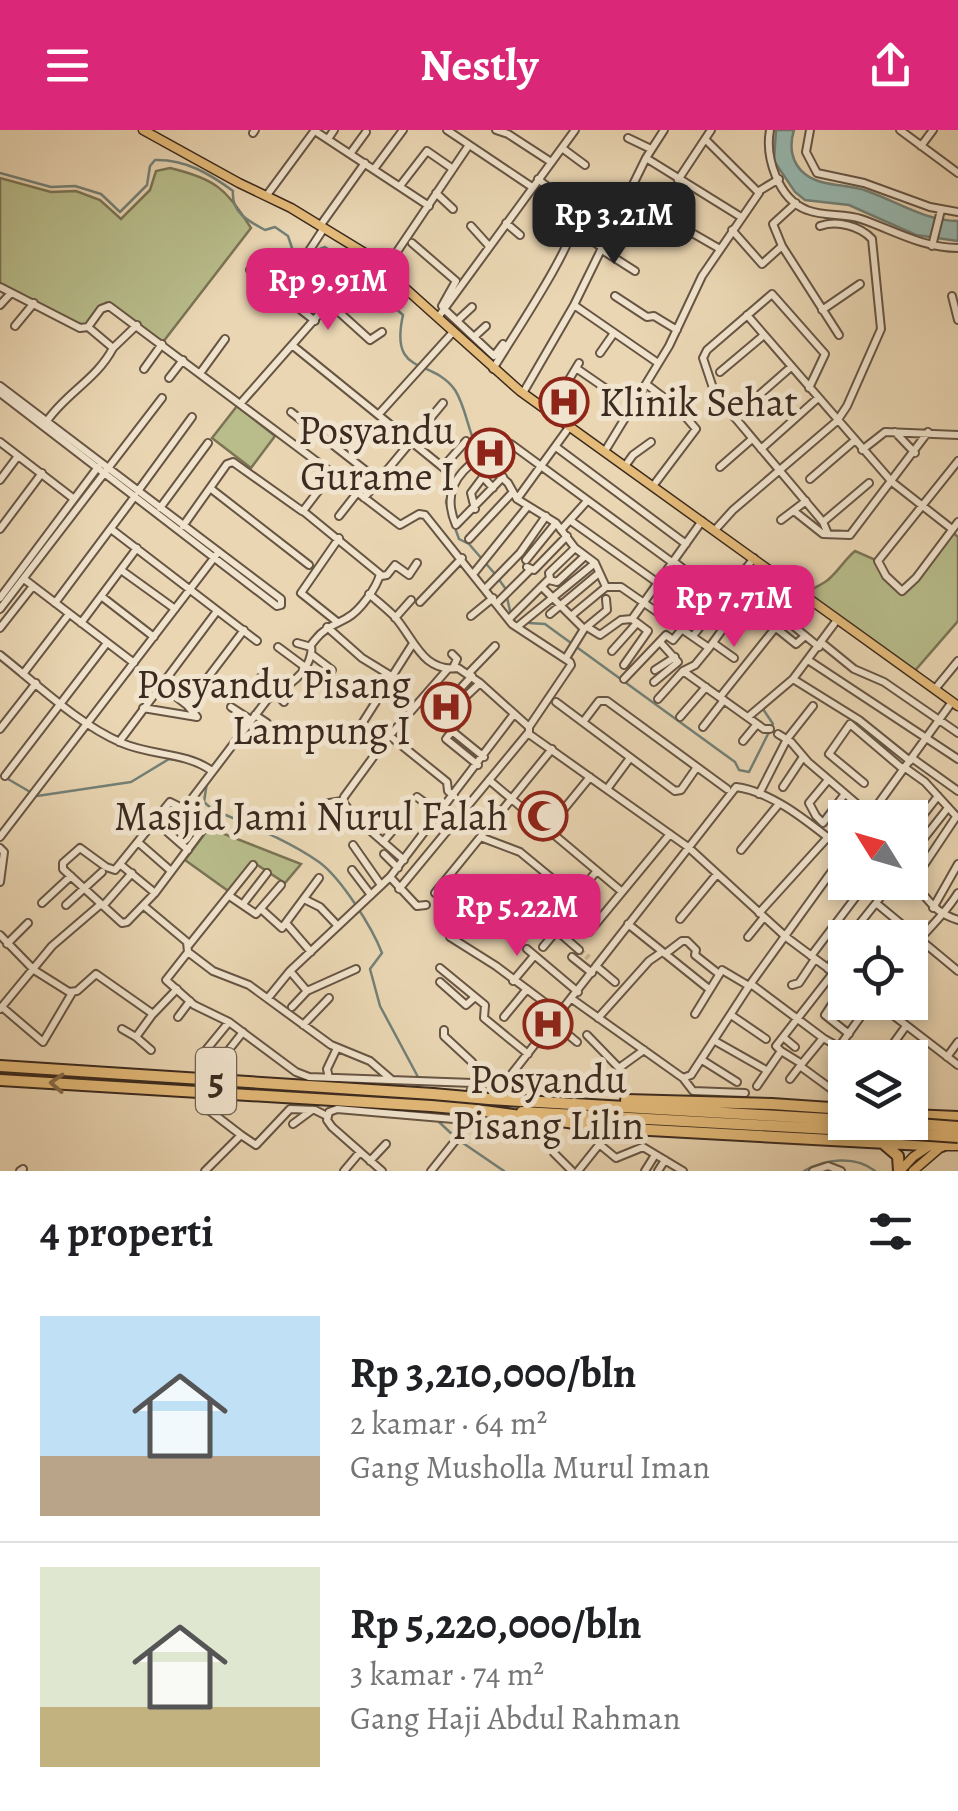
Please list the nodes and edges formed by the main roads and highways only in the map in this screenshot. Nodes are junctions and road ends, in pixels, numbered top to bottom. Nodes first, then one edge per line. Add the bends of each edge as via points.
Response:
1 (143, 130) edge
2 (955, 704) edge
3 (0, 1066) edge
4 (0, 1080) edge
5 (432, 1100) junction
6 (577, 1103) junction
7 (828, 1109) edge
8 (928, 1116) edge
9 (958, 1117) edge
10 (558, 1118) junction
11 (828, 1121) edge
12 (780, 1122) junction
13 (928, 1124) edge
14 (928, 1125) edge
15 (958, 1127) edge
16 (920, 1140) edge
17 (947, 1142) edge
18 (910, 1143) junction
19 (884, 1144) junction
20 (919, 1169) edge
21 (900, 1171) edge

1 - 2 main road via 386,268 442,312 454,332 523,393
3 - 5 highway, 5
5 -> 4 highway, 5
5 - 6 highway, 5, bridge
5 - 10 highway, 5, bridge
6 - 7 highway
6 - 12 highway, 5
8 - 9 highway
10 - 12 highway, 5
10 - 19 highway
11 - 12 highway, 5
12 - 17 highway, 5, bridge
13 - 15 highway, bridge
14 - 17 highway
15 - 17 main road
16 - 18 highway
17 - 18 highway
17 - 20 main road
17 - 21 main road via 912,1157
18 - 19 highway
19 - 21 highway via 898,1156

